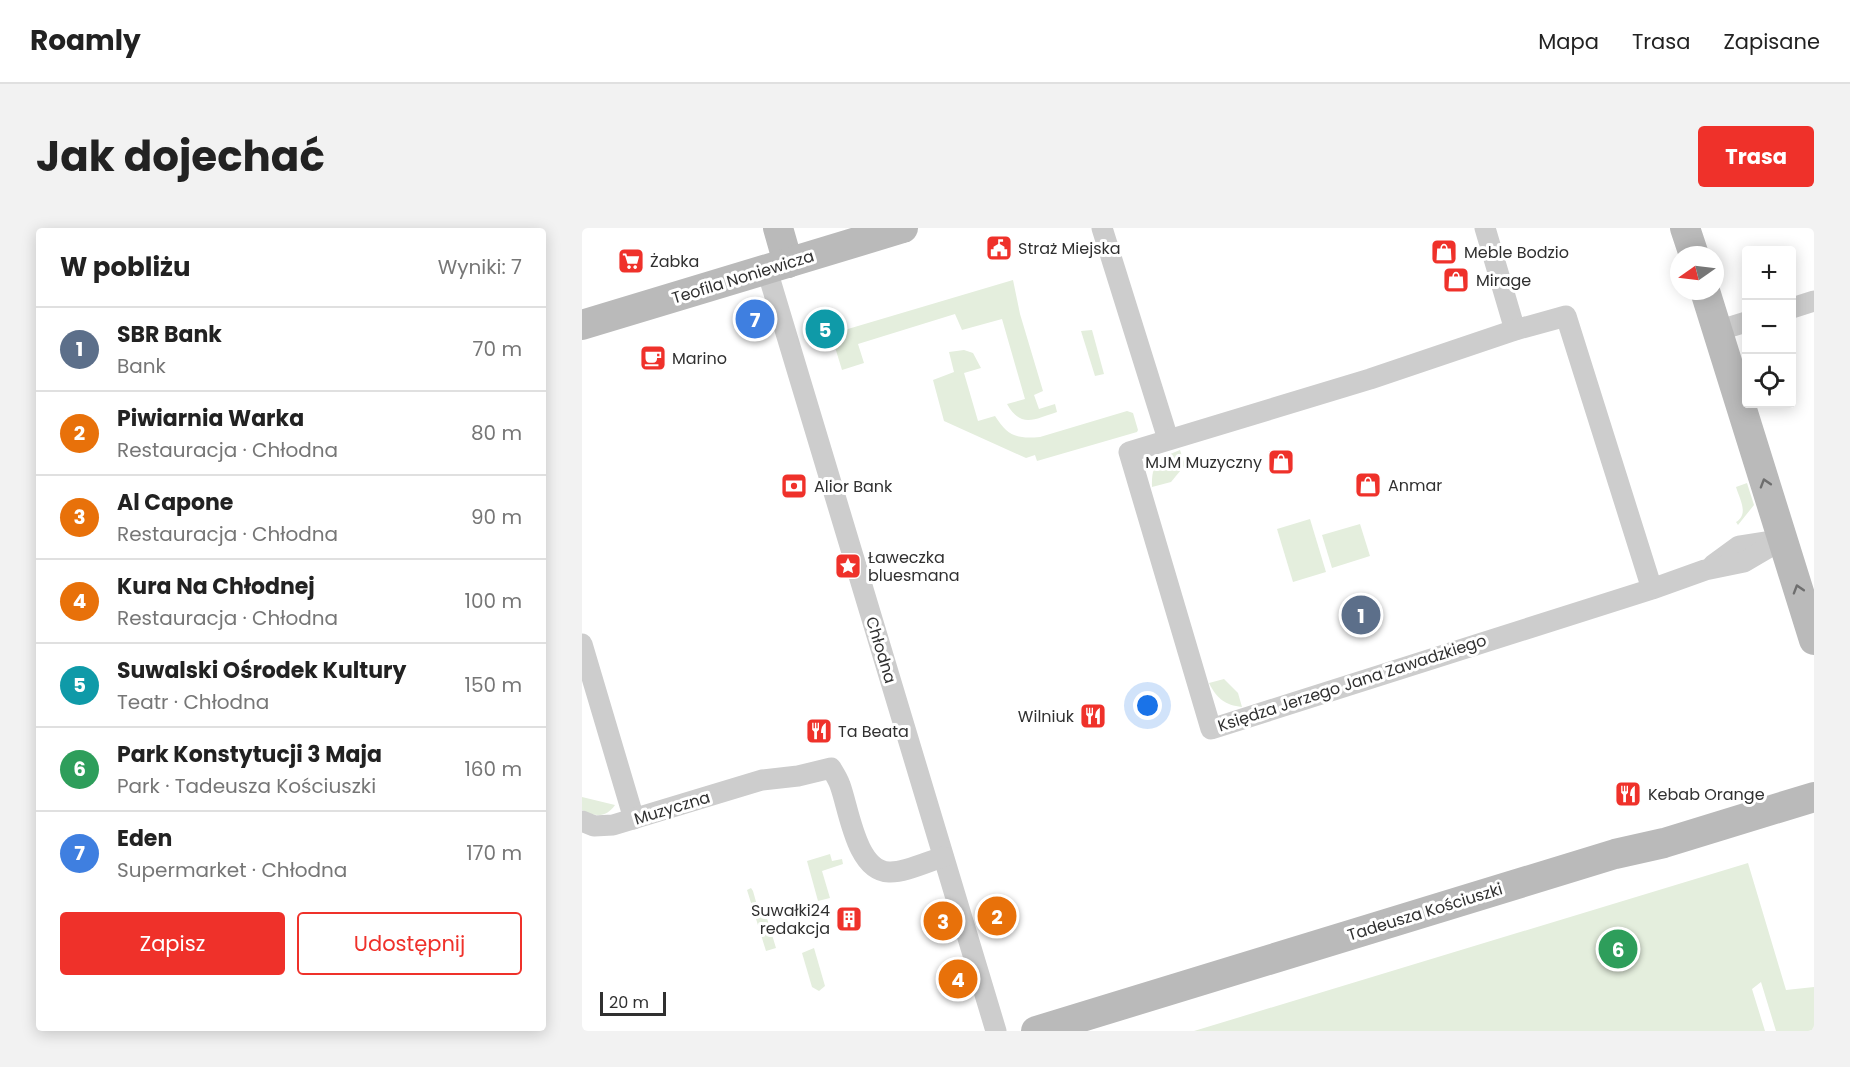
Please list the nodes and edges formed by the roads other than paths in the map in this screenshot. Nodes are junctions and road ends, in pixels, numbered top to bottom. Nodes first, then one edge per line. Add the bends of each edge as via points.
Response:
1 (778, 228) edge
2 (903, 228) edge
3 (1102, 228) edge
4 (1485, 228) edge
5 (1685, 228) edge
6 (1691, 246) edge
7 (778, 266) junction
8 (1708, 300) edge
9 (1814, 301) edge
10 (1796, 306) edge
11 (1742, 323) edge
12 (582, 325) edge
13 (1515, 330) junction
14 (1718, 331) junction
15 (1168, 439) junction
16 (1783, 539) junction
17 (1653, 589) junction
18 (1814, 640) edge
19 (582, 644) edge
20 (1814, 797) edge
21 (634, 819) junction
22 (582, 821) edge
23 (943, 857) junction
24 (996, 1031) edge
25 (1036, 1031) edge

1 - 7 street
2 - 7 street, Teofila Noniewicza
3 - 15 street
4 - 13 street
5 - 6 street
7 - 12 street, Teofila Noniewicza
7 - 23 street, Chłodna
8 - 14 street
9 - 10 street
11 - 14 street
13 - 15 street, Księdza Jerzego Jana Zawadzkiego via 1399,370
13 - 17 street, Księdza Jerzego Jana Zawadzkiego via 1566,316
16 -> 14 street
15 - 17 street, Księdza Jerzego Jana Zawadzkiego via 1129,452 1211,729
16 - 17 street, Księdza Jerzego Jana Zawadzkiego via 1744,562 1705,570
18 -> 16 street
19 - 21 street
20 - 25 street, Tadeusza Kościuszki via 1664,843 1603,857
21 - 22 street, Muzyczna via 604,827
21 - 23 street, Muzyczna via 762,780 831,768 858,844 871,864 890,873
23 - 24 street, Chłodna

